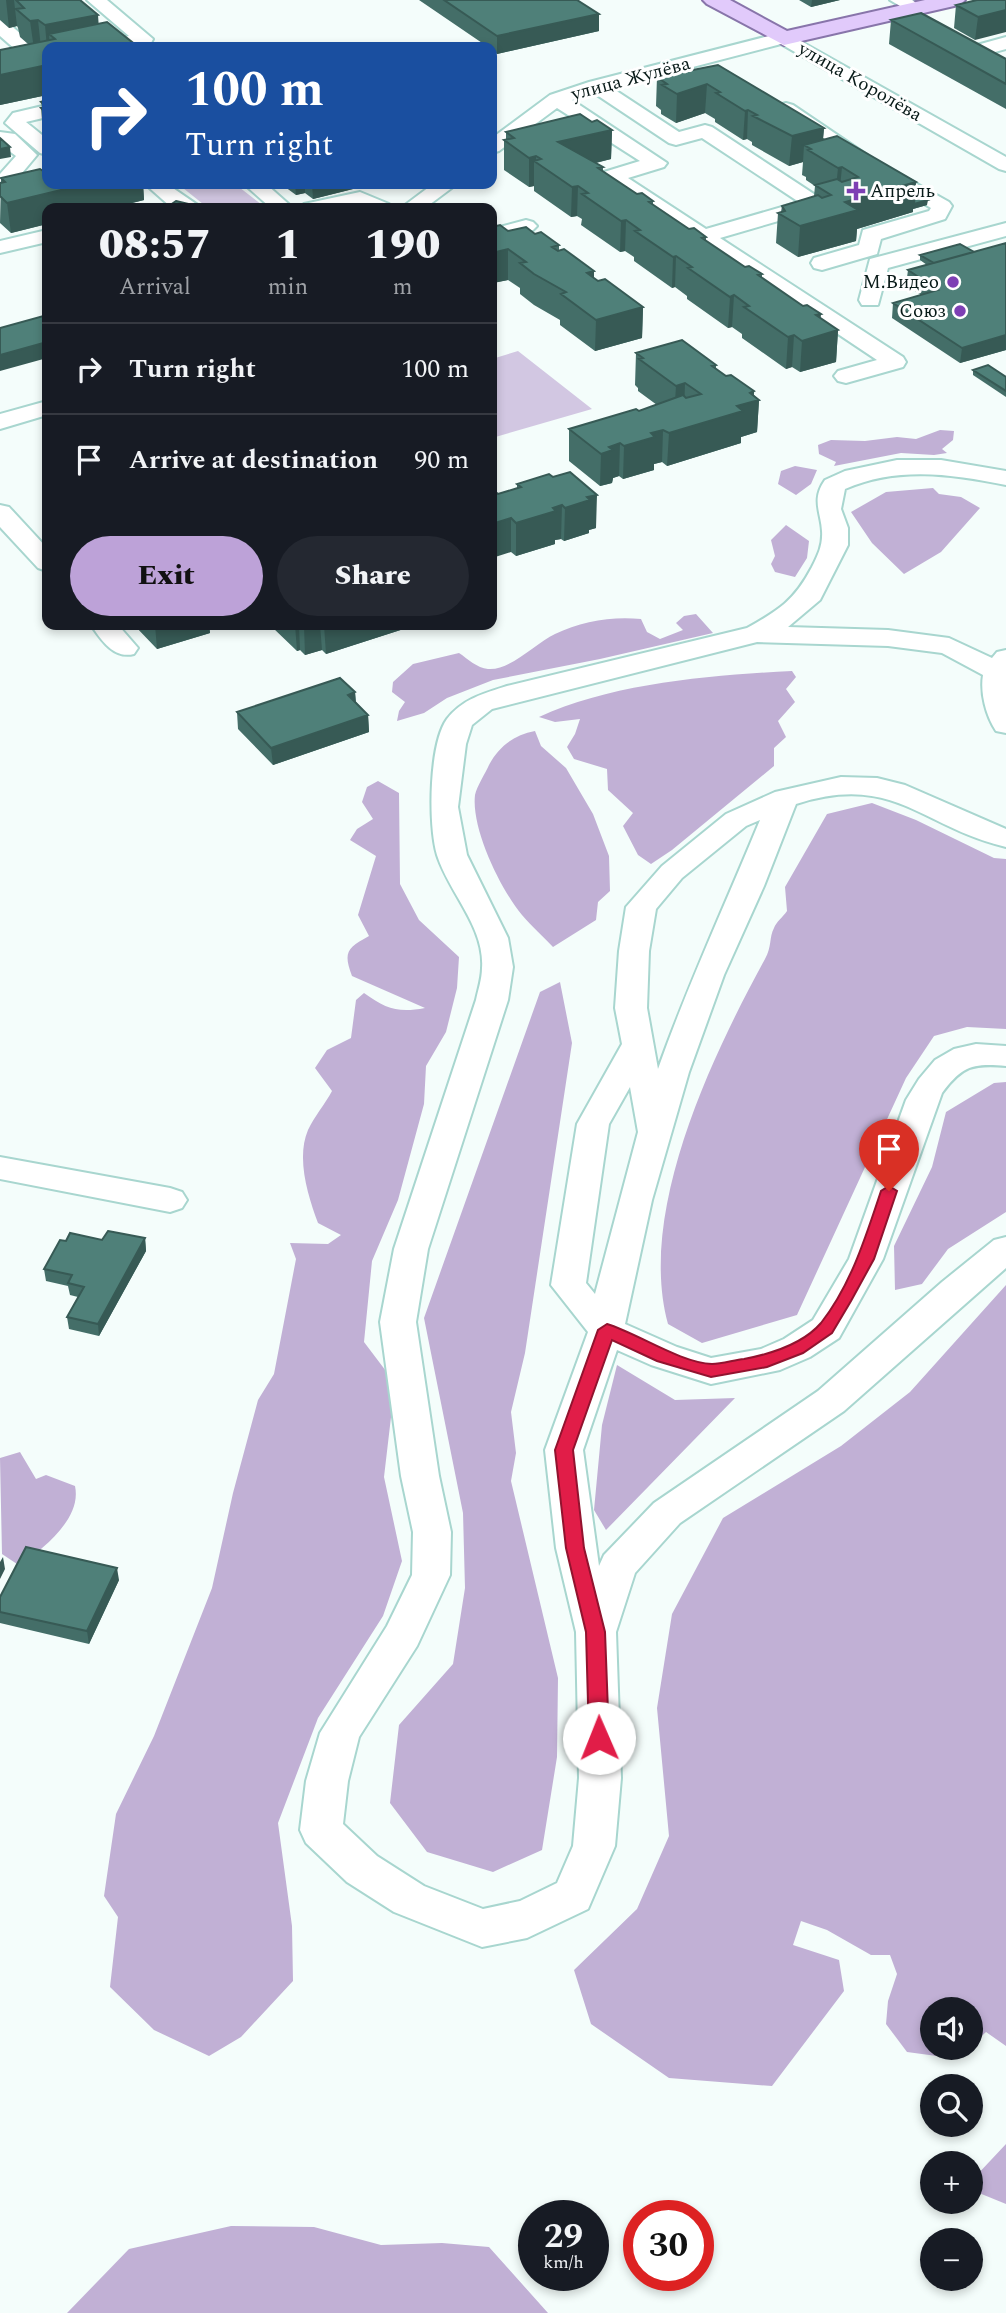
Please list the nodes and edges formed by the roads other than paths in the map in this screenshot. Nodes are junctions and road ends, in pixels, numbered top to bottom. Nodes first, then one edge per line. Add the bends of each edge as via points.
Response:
1 (96, 0) edge
2 (714, 0) edge
3 (954, 0) edge
4 (909, 12) edge
5 (0, 26) edge
6 (784, 38) junction
7 (149, 42) edge
8 (1006, 43) edge
9 (42, 58) edge
10 (707, 58) junction
11 (42, 59) edge
12 (995, 63) edge
13 (13, 65) edge
14 (725, 69) edge
15 (596, 86) junction
16 (768, 97) edge
17 (557, 99) junction
18 (42, 112) edge
19 (0, 138) edge
20 (497, 144) edge
21 (42, 145) edge
22 (857, 155) junction
23 (833, 161) edge
24 (1006, 165) edge
25 (798, 170) edge
26 (774, 177) junction
27 (160, 189) edge
28 (260, 189) edge
29 (440, 189) edge
30 (365, 191) edge
31 (5, 197) edge
32 (172, 203) edge
33 (277, 203) edge
34 (327, 203) edge
35 (418, 203) edge
36 (526, 226) edge
37 (1006, 229) edge
38 (497, 234) edge
39 (703, 236) junction
40 (42, 237) edge
41 (3, 243) edge
42 (822, 263) edge
43 (870, 300) dead end
44 (846, 376) dead end
45 (42, 409) edge
46 (0, 422) edge
47 (1006, 478) edge
48 (0, 512) edge
49 (42, 558) edge
50 (109, 630) edge
51 (756, 634) junction
52 (125, 648) dead end
53 (1001, 664) edge
54 (1006, 725) edge
55 (785, 798) junction
56 (1006, 838) edge
57 (638, 1043) junction
58 (1006, 1056) edge
59 (655, 1136) junction
60 (0, 1168) edge
61 (170, 1200) dead end
62 (1006, 1248) edge
63 (607, 1330) junction
64 (596, 1632) junction

1 - 7 street
2 - 6 main road, улица Королёва
3 - 4 main road
4 - 6 main road
5 - 9 street
6 - 10 street, улица Жулёва
6 - 24 street, улица Королёва
8 - 12 street via 967,48
10 - 14 street
10 - 15 street, улица Жулёва
11 - 13 street
15 - 17 street, улица Жулёва
15 - 26 street via 676,139 705,131
16 - 22 street
17 - 20 street, улица Жулёва
17 - 39 street via 657,163 611,176
18 - 21 street via 20,117 15,123
19 - 31 street via 8,138 27,155
22 - 23 street
22 - 42 street via 942,206 938,215 871,235 869,249
25 - 26 street
26 - 39 street via 816,204
27 - 32 street
28 - 33 street
29 - 35 street
30 - 34 street
36 - 38 street
37 - 43 street via 878,264
39 - 44 street via 895,362
40 - 41 street
45 - 46 street
47 - 51 street via 912,467 856,473 834,485 829,509 835,544 825,569 811,594 785,618
48 - 49 street
50 - 52 street
51 - 53 street via 888,638 949,646
51 - 64 street via 517,692 482,704 459,722 444,807 452,855 493,938 498,967 492,1000 411,1249 398,1322 432,1532 430,1575 403,1635 340,1733 327,1781 321,1830 362,1869 409,1899 482,1928 527,1919 573,1896 594,1846 600,1779
53 - 54 street via 995,691
55 - 56 street via 816,786 856,782 916,799 986,834
55 - 57 street via 736,820 672,872 641,907 631,1008
55 - 59 street via 704,986
57 - 59 street
57 - 63 street via 593,1124 568,1285
58 - 63 street via 967,1054 947,1064 935,1078 922,1101 866,1259 826,1329 797,1349 767,1361 711,1371 663,1356
59 - 63 street via 632,1205
60 - 61 street
62 - 64 street via 831,1401 667,1513 618,1566
63 - 64 street via 564,1450 575,1548

